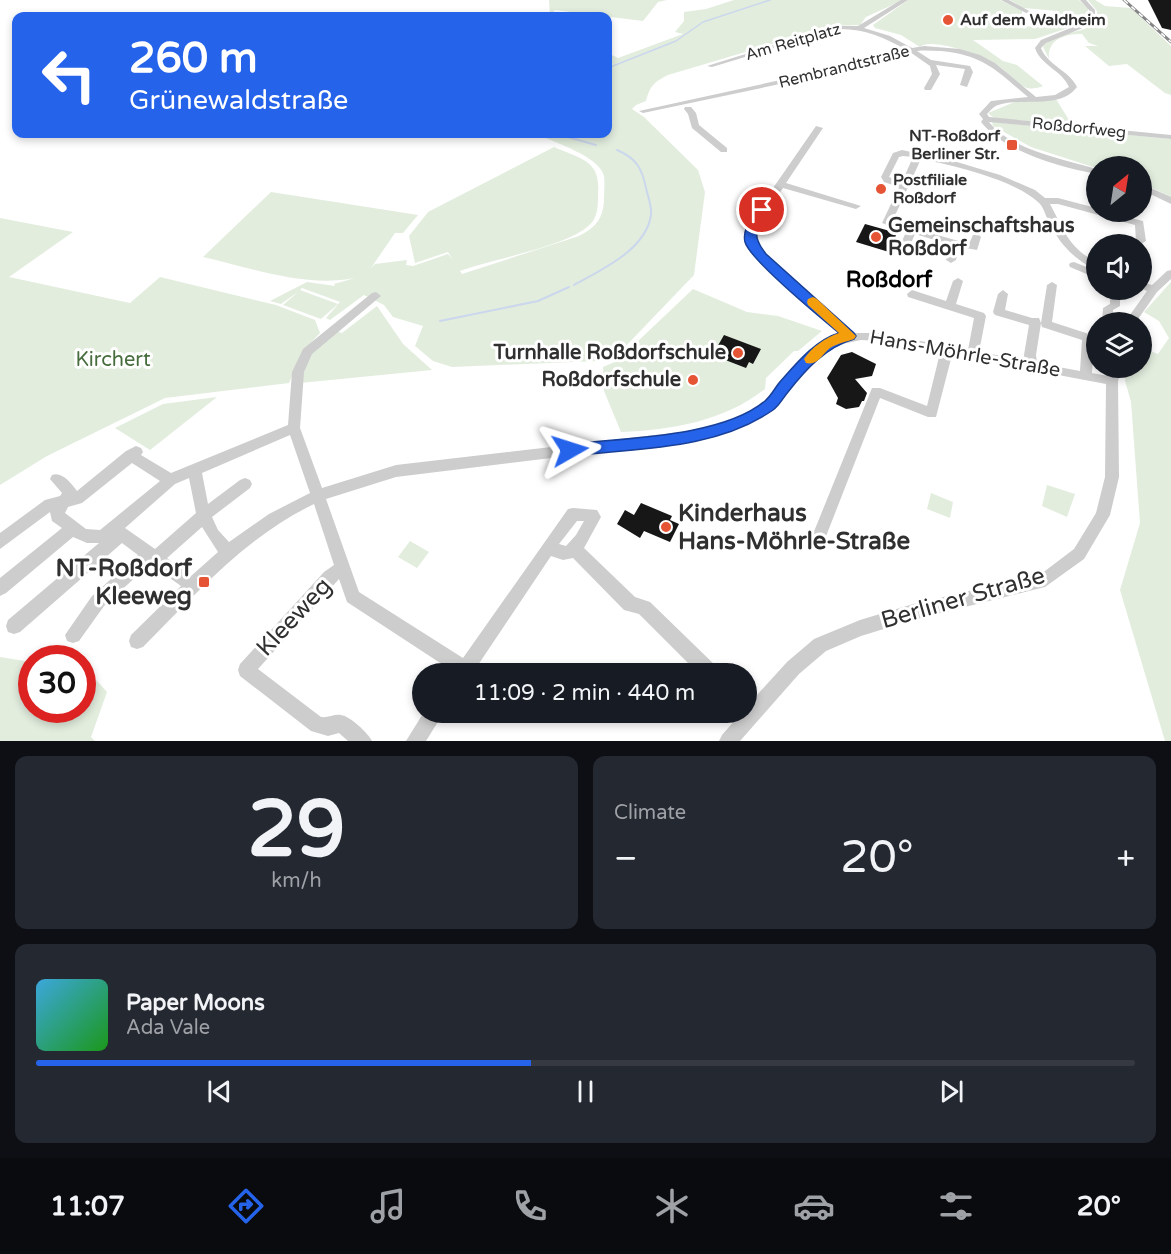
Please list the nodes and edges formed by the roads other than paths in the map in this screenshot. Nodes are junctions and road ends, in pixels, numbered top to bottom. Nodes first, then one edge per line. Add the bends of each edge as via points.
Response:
1 (905, 0) edge
2 (1004, 0) edge
3 (1083, 0) edge
4 (1028, 12) dead end
5 (861, 27) junction
6 (908, 50) junction
7 (929, 62) junction
8 (710, 66) dead end
9 (964, 86) dead end
10 (928, 88) dead end
11 (1033, 98) junction
12 (688, 109) dead end
13 (643, 111) dead end
14 (987, 119) junction
15 (819, 128) dead end
16 (1171, 137) edge
17 (724, 150) dead end
18 (918, 156) junction
19 (1086, 168) edge
20 (780, 184) junction
21 (903, 185) junction
22 (1152, 192) edge
23 (1043, 201) junction
24 (1171, 201) edge
25 (856, 206) dead end
26 (912, 230) junction
27 (1141, 234) edge
28 (976, 237) dead end
29 (956, 243) junction
30 (904, 248) dead end
31 (951, 260) dead end
32 (1086, 260) edge
33 (1074, 265) dead end
34 (1086, 270) edge
35 (1171, 273) edge
36 (958, 281) dead end
37 (1052, 285) dead end
38 (1153, 290) joint
39 (912, 294) dead end
40 (1002, 294) dead end
41 (376, 296) dead end
42 (1115, 300) edge
43 (950, 306) junction
44 (1108, 312) edge
45 (1137, 312) edge
46 (850, 336) junction
47 (1086, 337) edge
48 (947, 350) junction
49 (973, 354) junction
50 (1032, 365) junction
51 (1086, 375) edge
52 (1114, 378) edge
53 (294, 428) junction
54 (195, 470) junction
55 (57, 479) dead end
56 (170, 480) junction
57 (245, 484) dead end
58 (318, 496) junction
59 (64, 501) junction
60 (202, 516) junction
61 (73, 528) junction
62 (117, 531) junction
63 (818, 539) dead end
64 (0, 542) edge
65 (549, 546) junction
66 (574, 549) junction
67 (228, 552) junction
68 (152, 557) junction
69 (343, 568) junction
70 (193, 586) junction
71 (0, 588) edge
72 (14, 626) dead end
73 (73, 635) dead end
74 (137, 641) dead end
75 (451, 663) edge
76 (469, 663) edge
77 (701, 663) edge
78 (757, 704) edge
79 (427, 723) edge
80 (741, 723) edge
81 (363, 741) edge
82 (415, 741) edge
83 (728, 741) edge

1 - 5 street
2 - 4 street
3 - 11 street via 1093,13 1089,23 1048,37 1038,48 1045,62 1071,81 1071,90 1065,95
5 - 6 street, Am Reitplatz
5 - 8 street, Am Reitplatz via 837,27
6 - 7 street, Am Reitplatz
6 - 11 street, Rembrandtstraße via 941,48 978,56
6 - 13 street, Rembrandtstraße via 832,71
7 - 9 street via 968,67
7 - 10 street via 936,69
11 - 14 street via 994,102 983,113
12 - 17 street via 695,126
14 - 16 street, Roßdorfweg
14 - 19 street via 989,128 1014,143
15 - 20 street
18 - 21 street
18 - 21 street via 898,154 890,166 885,178
18 - 23 street via 1004,179
20 - 25 street
20 - 46 street via 752,227 751,242 762,257
21 - 26 street via 887,223
22 - 24 street
23 - 27 street via 1058,201 1140,224
23 - 32 street via 1066,245
26 - 29 street
26 - 30 street
28 - 29 street via 973,248
29 - 31 street
33 - 34 street
35 - 38 street
36 - 43 street
37 - 47 street via 1046,324
38 - 45 street
39 - 43 street
40 - 50 street via 999,312 1035,322
41 - 53 street via 307,352 297,379
42 - 44 street via 1115,306
43 - 49 street via 980,316
46 - 48 street, Hans-Möhrle-Straße via 879,337
46 - 58 street, Hans-Möhrle-Straße via 825,345 771,405 708,434 396,471 350,482
48 - 49 street, Hans-Möhrle-Straße
48 - 63 street via 932,413 876,391
49 - 50 street, Hans-Möhrle-Straße
50 - 51 street, Hans-Möhrle-Straße
52 - 78 street, Berliner Straße via 1112,477 1103,515 1079,554 1045,580 913,612 820,645
53 - 54 street
53 - 58 street, Kleeweg
54 - 56 street
54 - 60 street
55 - 59 street via 72,493
56 - 59 street via 134,453 75,500
56 - 62 street
57 - 60 street
58 - 67 street, Hans-Möhrle-Straße via 258,528
58 - 69 street, Kleeweg
59 - 61 street via 57,516
59 - 64 street via 49,504
60 - 67 street via 217,543
60 - 68 street
61 - 62 street via 92,538
61 - 71 street
62 - 68 street
62 - 72 street via 89,561
65 - 66 street via 563,553
65 - 66 street via 573,513 592,515
65 - 76 street
66 - 77 street via 630,604 644,608
67 - 70 street, Hans-Möhrle-Straße
68 - 70 street
68 - 73 street via 93,606
69 - 75 street, Kleeweg via 353,597
69 - 81 street, Kleeweg via 329,577 246,670 317,725 341,724
70 - 74 street, Hans-Möhrle-Straße
79 - 82 street
80 - 83 street, Berliner Straße

